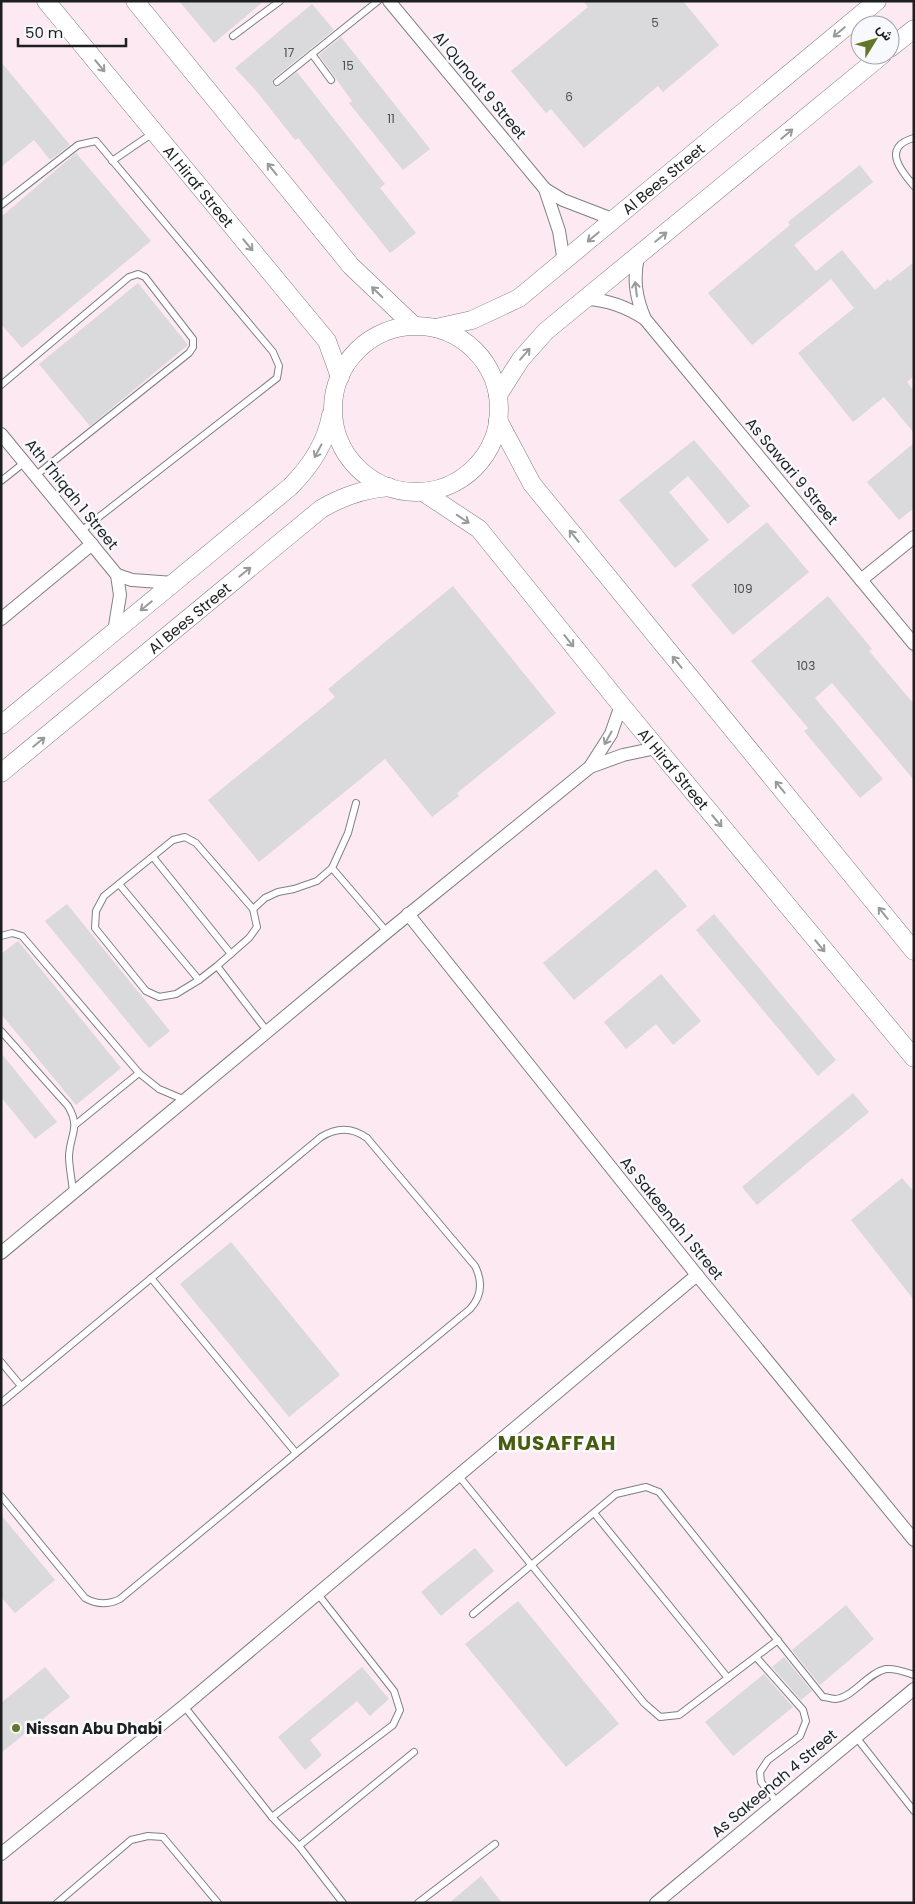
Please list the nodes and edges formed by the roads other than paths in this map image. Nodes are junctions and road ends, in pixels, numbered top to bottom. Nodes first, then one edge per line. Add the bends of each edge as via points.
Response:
1 (46, 1) edge
2 (135, 1) edge
3 (378, 1) edge
4 (389, 1) edge
5 (877, 1) edge
6 (276, 2) edge
7 (914, 29) edge
8 (233, 36) dead end
9 (900, 40) edge
10 (312, 54) junction
11 (870, 65) edge
12 (331, 80) dead end
13 (277, 82) dead end
14 (155, 132) junction
15 (914, 138) edge
16 (112, 161) junction
17 (914, 186) edge
18 (545, 189) junction
19 (1, 205) edge
20 (614, 220) junction
21 (638, 257) junction
22 (564, 262) junction
23 (586, 299) junction
24 (645, 320) junction
25 (413, 325) junction
26 (436, 328) junction
27 (340, 376) junction
28 (1, 385) edge
29 (498, 395) junction
30 (332, 405) junction
31 (498, 420) junction
32 (1, 434) edge
33 (25, 462) junction
34 (36, 476) junction
35 (1, 481) edge
36 (389, 487) junction
37 (423, 492) junction
38 (81, 531) junction
39 (914, 537) edge
40 (92, 544) junction
41 (117, 575) junction
42 (860, 580) junction
43 (174, 583) junction
44 (1, 620) edge
45 (114, 632) junction
46 (914, 644) edge
47 (621, 706) junction
48 (1, 725) edge
49 (656, 748) junction
50 (590, 768) junction
51 (1, 773) edge
52 (356, 803) dead end
53 (153, 857) junction
54 (332, 868) junction
55 (119, 884) junction
56 (253, 909) junction
57 (408, 914) junction
58 (387, 932) junction
59 (1, 936) edge
60 (914, 951) edge
61 (231, 954) junction
62 (216, 966) junction
63 (200, 980) junction
64 (1, 1031) edge
65 (268, 1031) junction
66 (914, 1058) edge
67 (139, 1074) junction
68 (185, 1100) junction
69 (75, 1125) junction
70 (74, 1193) junction
71 (1, 1254) edge
72 (697, 1275) junction
73 (151, 1278) junction
74 (1, 1362) edge
75 (21, 1386) junction
76 (1, 1403) edge
77 (296, 1453) junction
78 (458, 1475) junction
79 (1, 1496) edge
80 (594, 1513) junction
81 (914, 1540) edge
82 (531, 1565) junction
83 (317, 1593) junction
84 (473, 1614) dead end
85 (778, 1640) junction
86 (756, 1656) junction
87 (914, 1675) edge
88 (728, 1678) junction
89 (914, 1688) edge
90 (184, 1706) junction
91 (856, 1737) junction
92 (414, 1752) dead end
93 (777, 1802) junction
94 (914, 1811) edge
95 (272, 1817) junction
96 (495, 1844) dead end
97 (299, 1846) junction
98 (1, 1854) edge
99 (57, 1903) edge
100 (218, 1903) edge
101 (343, 1903) edge
102 (418, 1903) edge
103 (656, 1903) edge

1 -> 14 street, Al Hiraf Street
25 -> 2 street via 351,266
3 - 10 lane
4 - 18 street, Al Qunout 9 Street
5 -> 20 street, Al Bees Street
6 - 8 lane
7 - 9 street
10 - 12 lane
10 - 13 lane
21 -> 11 street
14 - 16 lane
14 -> 27 street, Al Hiraf Street via 327,341
15 - 17 lane via 903,143 896,159 900,170
16 - 19 lane via 96,141 78,145
16 - 38 lane via 273,352 279,366 277,378
18 - 20 street, Al Qunout 9 Street via 563,200
18 - 22 street, Al Qunout 9 Street via 559,231
20 -> 22 street, Al Bees Street
21 - 23 street
24 -> 21 street, As Sawari 9 Street via 635,282
22 - 26 street, Al Bees Street via 519,298 472,320
23 - 24 street, As Sawari 9 Street via 612,302
29 -> 23 street via 521,358 546,331
24 - 42 street, As Sawari 9 Street
25 - 26 street
25 - 27 street via 390,329 369,340 352,355
26 - 29 street via 458,337 477,352 490,372
27 - 30 street
28 - 34 lane via 135,274 145,277 193,339 189,353
29 - 31 street
30 - 36 street via 336,431 347,455 366,475
30 -> 43 street via 319,450 301,476
31 - 37 street via 490,447 473,469 450,485
60 -> 31 street via 532,484
32 - 33 street, Ath Thiqah 1 Street
33 - 34 street, Ath Thiqah 1 Street
33 - 35 lane
34 - 38 street, Ath Thiqah 1 Street
36 - 37 street
51 -> 36 street, Al Bees Street via 321,510 360,491
37 -> 47 street, Al Hiraf Street via 479,529
38 - 40 street, Ath Thiqah 1 Street
39 - 42 street
40 - 41 street, Ath Thiqah 1 Street
40 - 44 street
41 - 43 street via 132,580
41 - 45 street via 120,595
42 - 46 street, As Sawari 9 Street
43 -> 45 street
45 - 48 street
47 - 49 street, Al Hiraf Street
47 -> 50 street via 611,734
49 - 50 street via 624,755
49 -> 66 street, Al Hiraf Street
50 - 57 street
52 - 54 lane via 348,833
53 - 55 lane
53 - 56 lane via 173,840 185,837 196,843
53 - 61 lane
54 - 56 lane via 317,881 278,892
54 - 58 lane
55 - 63 lane
55 - 63 lane via 104,896 96,911 95,928 146,991 159,997 176,994
56 - 61 lane via 256,927
57 - 58 street
57 - 72 street, As Sakeenah 1 Street
58 - 65 street
59 - 67 lane via 12,933 22,936
61 - 62 lane
62 - 63 lane
62 - 65 lane
64 - 69 lane via 68,1106
65 - 68 street
67 - 68 lane via 159,1089
67 - 69 lane
68 - 70 street
69 - 70 lane via 69,1157
70 - 71 street
72 - 78 street
72 - 81 street, As Sakeenah 1 Street
73 - 75 lane
73 - 77 lane
73 - 77 lane via 322,1137 344,1129 367,1138 475,1266 481,1288 470,1309
74 - 75 lane
75 - 76 lane
77 - 79 lane via 120,1599 106,1604 91,1601 80,1592
78 - 82 lane
78 - 83 street
80 - 82 lane
80 - 85 lane via 616,1494 646,1487 659,1492
80 - 88 lane
82 - 84 lane
82 - 88 lane via 644,1703 660,1717 679,1715
83 - 90 street
83 - 95 lane via 394,1691 400,1710 394,1725
85 - 86 lane
85 - 87 lane via 823,1697 835,1699 846,1696 866,1679 886,1669
86 - 88 lane
86 - 93 lane via 803,1710 806,1721 800,1736 768,1760 760,1772 761,1782
89 - 91 street, As Sakeenah 4 Street
90 - 95 lane
90 - 98 street
91 - 93 street, As Sakeenah 4 Street
91 - 94 lane
92 - 97 lane
93 - 103 street, As Sakeenah 4 Street
95 - 97 lane
96 - 102 lane
97 - 101 lane
99 - 100 lane via 131,1840 148,1836 163,1837

